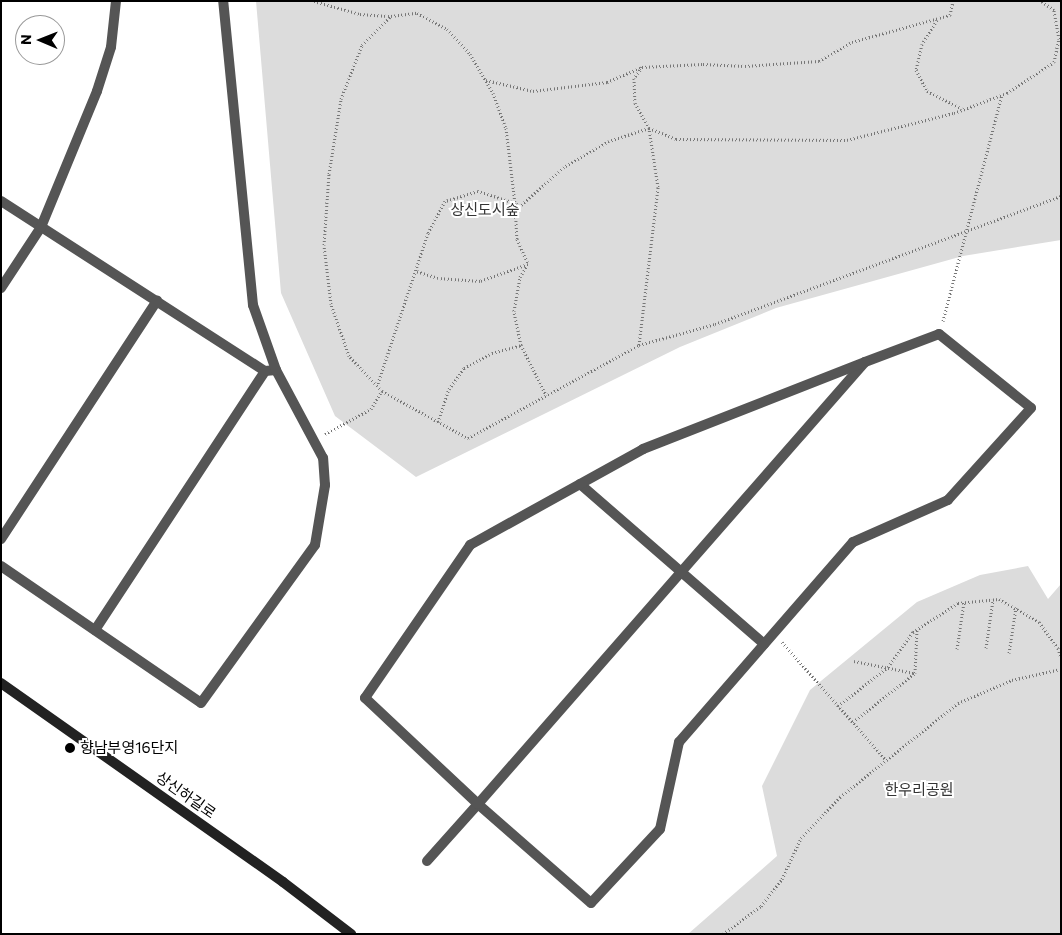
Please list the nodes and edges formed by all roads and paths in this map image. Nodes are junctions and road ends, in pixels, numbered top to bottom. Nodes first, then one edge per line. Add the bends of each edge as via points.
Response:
1 (116, 1) edge
2 (223, 1) edge
3 (314, 1) edge
4 (953, 1) edge
5 (1041, 1) edge
6 (391, 16) junction
7 (937, 20) junction
8 (642, 67) junction
9 (485, 80) junction
10 (1002, 95) junction
11 (963, 109) junction
12 (649, 128) junction
13 (1061, 196) edge
14 (1, 200) edge
15 (515, 203) junction
16 (41, 226) junction
17 (967, 229) junction
18 (528, 264) junction
19 (417, 271) junction
20 (1, 288) edge
21 (157, 301) junction
22 (939, 334) junction
23 (521, 344) junction
24 (639, 345) junction
25 (865, 362) junction
26 (271, 371) junction
27 (377, 386) junction
28 (382, 391) junction
29 (546, 395) junction
30 (438, 422) junction
31 (313, 440) junction
32 (580, 484) junction
33 (1, 539) edge
34 (1, 566) edge
35 (681, 572) junction
36 (993, 600) junction
37 (964, 602) junction
38 (1016, 608) junction
39 (917, 629) junction
40 (95, 630) junction
41 (773, 632) junction
42 (764, 644) junction
43 (986, 648) dead end
44 (957, 650) dead end
45 (1009, 653) dead end
46 (1061, 658) edge
47 (854, 661) dead end
48 (888, 667) junction
49 (1061, 669) edge
50 (915, 673) junction
51 (1, 683) edge
52 (838, 706) junction
53 (853, 722) junction
54 (886, 760) junction
55 (478, 804) junction
56 (428, 861) dead end
57 (351, 934) edge
58 (723, 934) edge

1 - 16 street via 110,47 97,91
2 - 26 street via 253,305
3 - 6 path via 360,14
4 - 7 path via 950,15
5 - 10 path via 1054,10 1059,39 1054,62
6 - 9 path via 417,13 447,29 470,54
6 - 27 path via 362,45 341,99 329,174 324,245 331,304 349,356
7 - 8 path via 852,42 819,61
7 - 11 path via 922,44 916,70 927,91
8 - 9 path via 607,82 533,91
8 - 12 path via 634,78 635,103
9 - 15 path via 506,128
10 - 11 path
10 - 17 path
11 - 12 path via 847,140 676,139
12 - 15 path via 609,141 564,167 520,206
12 - 24 path via 658,187
13 - 17 path
14 - 16 street
15 - 18 path via 518,239
15 - 19 path via 478,191 445,202 428,232
16 - 20 street
16 - 21 street
17 - 22 path
17 - 24 path via 715,324
18 - 19 path via 480,281 438,278
18 - 23 path via 520,277 514,310
19 - 27 path
21 - 26 street
21 - 33 street
22 - 25 street
22 - 41 street via 1031,408 948,500 853,542
23 - 29 path
23 - 30 path via 492,353 464,368 449,389
24 - 29 path
25 - 32 street via 643,449
25 - 35 street
26 - 31 street
26 - 40 street
27 - 28 path
28 - 30 path
28 - 31 path via 371,409
29 - 30 path via 468,438
31 - 40 street via 323,458 325,485 315,545 201,703
32 - 35 street
32 - 55 street via 470,545 365,698
34 - 40 street
35 - 42 street
35 - 55 street
36 - 37 path
36 - 38 path via 999,599
36 - 43 path
37 - 39 path
37 - 44 path
38 - 45 path
38 - 46 path via 1039,622 1058,648
39 - 48 path
39 - 50 path
41 - 42 street
41 - 52 path
42 - 55 street via 678,742 660,829 591,903
47 - 48 path
48 - 50 path
48 - 52 path
49 - 54 path via 1012,680 958,703
50 - 53 path
51 - 57 street, 상신하길로
52 - 53 path
53 - 54 path
54 - 58 path via 840,797 801,838 782,880 761,906
55 - 56 street

